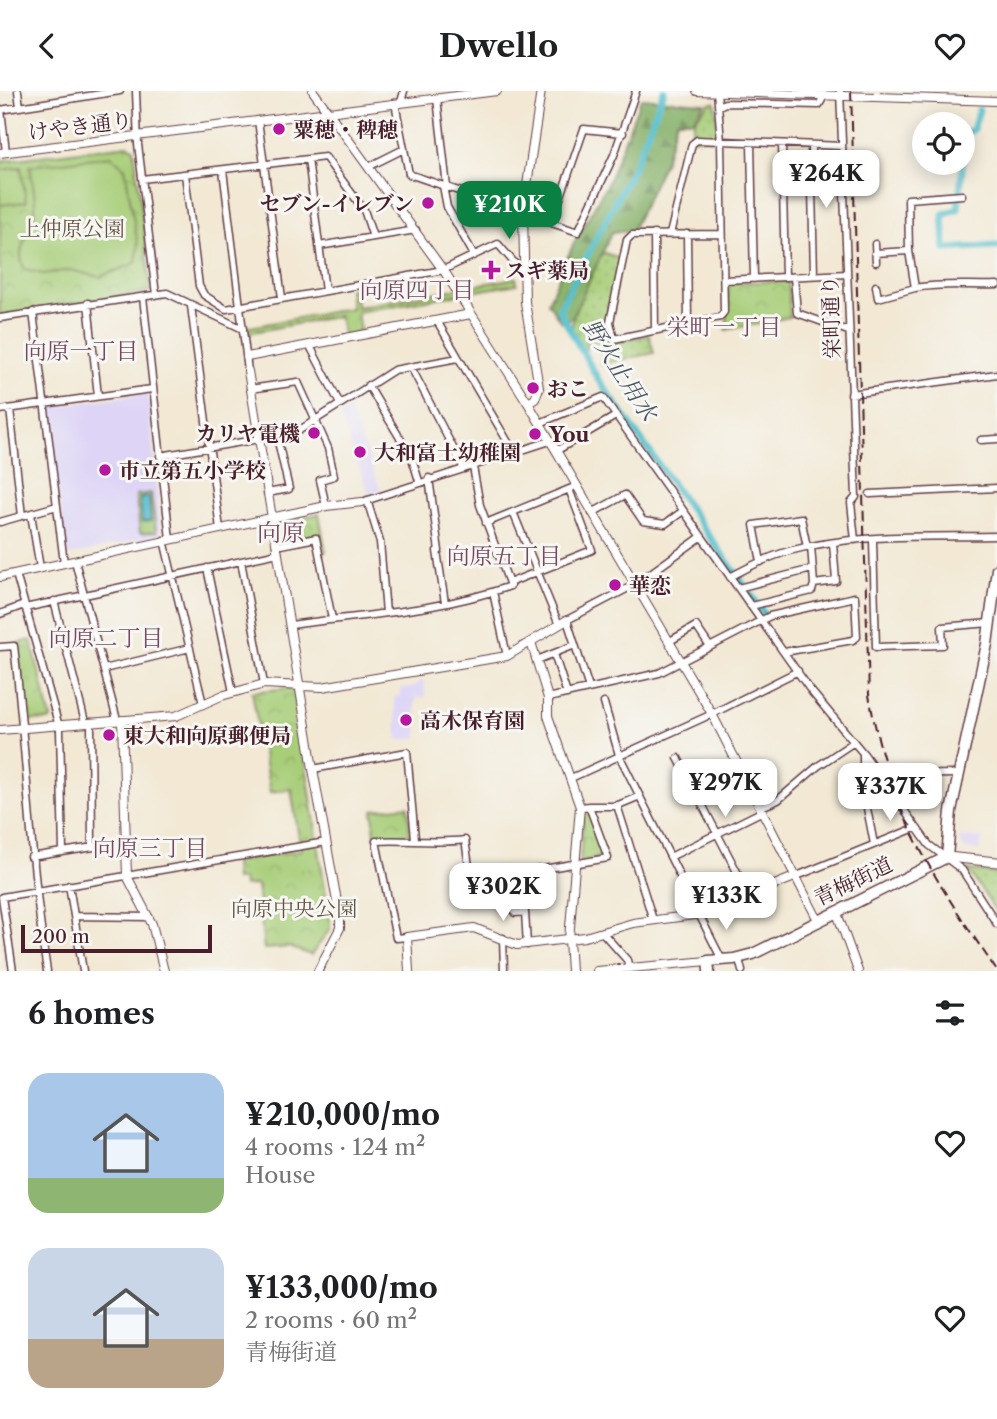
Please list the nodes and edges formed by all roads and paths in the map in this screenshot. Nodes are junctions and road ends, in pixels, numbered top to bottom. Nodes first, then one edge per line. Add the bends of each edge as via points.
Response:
1 (19, 91) edge
2 (57, 91) edge
3 (120, 91) edge
4 (136, 91) edge
5 (313, 91) edge
6 (404, 91) edge
7 (497, 91) edge
8 (541, 91) edge
9 (636, 91) edge
10 (697, 91) edge
11 (717, 92) edge
12 (733, 92) edge
13 (96, 93) edge
14 (750, 93) junction
15 (808, 93) edge
16 (840, 93) edge
17 (824, 96) junction
18 (437, 98) junction
19 (58, 101) junction
20 (997, 101) edge
21 (398, 103) junction
22 (762, 104) junction
23 (719, 106) junction
24 (20, 107) junction
25 (0, 110) edge
26 (327, 111) junction
27 (258, 120) junction
28 (623, 133) junction
29 (137, 137) junction
30 (721, 142) junction
31 (751, 143) junction
32 (782, 144) junction
33 (811, 145) junction
34 (842, 146) junction
35 (404, 149) junction
36 (3, 153) edge
37 (309, 159) junction
38 (264, 165) junction
39 (368, 167) junction
40 (223, 170) junction
41 (186, 174) junction
42 (142, 179) junction
43 (445, 187) junction
44 (959, 195) dead end
45 (523, 212) junction
46 (552, 222) junction
47 (416, 230) junction
48 (670, 234) junction
49 (687, 234) junction
50 (722, 234) junction
51 (654, 235) junction
52 (373, 237) junction
53 (875, 244) dead end
54 (319, 246) junction
55 (909, 251) junction
56 (876, 253) junction
57 (474, 255) junction
58 (876, 262) dead end
59 (445, 272) junction
60 (524, 274) junction
61 (847, 274) junction
62 (814, 275) junction
63 (785, 277) junction
64 (794, 277) junction
65 (754, 279) junction
66 (724, 280) junction
67 (997, 285) edge
68 (876, 286) dead end
69 (915, 288) junction
70 (325, 291) junction
71 (156, 295) junction
72 (143, 297) junction
73 (282, 298) junction
74 (88, 303) junction
75 (191, 306) junction
76 (240, 306) junction
77 (33, 312) junction
78 (471, 314) junction
79 (0, 318) edge
80 (437, 321) junction
81 (688, 323) junction
82 (243, 329) junction
83 (656, 330) junction
84 (848, 331) junction
85 (310, 346) junction
86 (247, 357) junction
87 (458, 358) junction
88 (411, 367) junction
89 (248, 371) joint
90 (997, 373) edge
91 (368, 385) junction
92 (152, 389) junction
93 (250, 389) junction
94 (851, 394) junction
95 (98, 396) junction
96 (44, 404) junction
97 (340, 404) junction
98 (528, 404) junction
99 (10, 409) junction
100 (0, 410) edge
101 (614, 417) junction
102 (316, 419) junction
103 (540, 423) junction
104 (277, 437) junction
105 (257, 439) junction
106 (997, 439) edge
107 (981, 440) dead end
108 (550, 441) junction
109 (208, 447) junction
110 (556, 451) junction
111 (515, 454) junction
112 (160, 456) junction
113 (473, 467) junction
114 (464, 469) junction
115 (429, 478) junction
116 (419, 481) junction
117 (573, 488) junction
118 (997, 488) edge
119 (267, 493) junction
120 (870, 494) dead end
121 (364, 501) junction
122 (57, 506) junction
123 (326, 506) junction
124 (683, 511) junction
125 (513, 512) junction
126 (592, 513) junction
127 (31, 514) junction
128 (22, 516) junction
129 (271, 518) junction
130 (0, 522) edge
131 (486, 523) junction
132 (220, 529) junction
133 (997, 536) edge
134 (701, 537) junction
135 (167, 540) junction
136 (855, 540) junction
137 (873, 540) junction
138 (833, 543) junction
139 (809, 546) junction
140 (277, 549) junction
141 (75, 561) junction
142 (241, 561) junction
143 (761, 562) junction
144 (64, 563) junction
145 (40, 568) junction
146 (206, 568) junction
147 (813, 569) junction
148 (997, 569) edge
149 (538, 572) junction
150 (16, 573) junction
151 (734, 575) junction
152 (172, 576) junction
153 (0, 577) edge
154 (996, 582) edge
155 (509, 583) junction
156 (814, 584) junction
157 (634, 585) junction
158 (743, 587) junction
159 (493, 592) junction
160 (83, 595) junction
161 (54, 601) junction
162 (445, 603) junction
163 (755, 605) junction
164 (24, 606) junction
165 (995, 607) edge
166 (386, 613) junction
167 (0, 614) edge
168 (332, 619) junction
169 (762, 621) junction
170 (990, 622) junction
171 (563, 623) junction
172 (290, 625) junction
173 (670, 641) junction
174 (531, 642) junction
175 (575, 645) junction
176 (0, 647) edge
177 (710, 647) junction
178 (992, 647) edge
179 (190, 648) junction
180 (784, 652) junction
181 (554, 654) junction
182 (507, 656) junction
183 (537, 660) junction
184 (682, 662) junction
185 (104, 669) junction
186 (798, 671) junction
187 (264, 684) junction
188 (300, 686) junction
189 (589, 688) junction
190 (233, 692) junction
191 (567, 694) junction
192 (548, 698) junction
193 (604, 702) dead end
194 (203, 704) junction
195 (712, 715) junction
196 (119, 720) junction
197 (88, 722) junction
198 (56, 724) junction
199 (24, 727) junction
200 (0, 730) edge
201 (854, 742) junction
202 (863, 753) junction
203 (619, 755) junction
204 (678, 758) dead end
205 (313, 769) junction
206 (958, 774) junction
207 (880, 775) junction
208 (571, 778) junction
209 (640, 796) junction
210 (617, 805) junction
211 (584, 806) junction
212 (762, 809) junction
213 (915, 828) junction
214 (717, 833) junction
215 (415, 839) junction
216 (125, 842) junction
217 (326, 842) junction
218 (874, 844) junction
219 (92, 846) junction
220 (63, 851) junction
221 (31, 856) junction
222 (672, 856) junction
223 (947, 857) junction
224 (997, 862) edge
225 (575, 866) junction
226 (511, 874) junction
227 (127, 876) junction
228 (797, 876) junction
229 (69, 885) junction
230 (34, 891) junction
231 (748, 893) junction
232 (837, 913) junction
233 (702, 914) junction
234 (74, 916) junction
235 (149, 917) junction
236 (653, 920) junction
237 (818, 920) junction
238 (997, 924) edge
239 (602, 932) junction
240 (408, 937) junction
241 (503, 938) junction
242 (569, 939) junction
243 (527, 945) junction
244 (739, 958) junction
245 (722, 960) junction
246 (709, 966) edge
247 (629, 968) junction
248 (639, 969) edge
249 (13, 971) edge
250 (47, 971) edge
251 (83, 971) edge
252 (164, 971) edge
253 (318, 971) edge
254 (408, 971) edge
255 (504, 971) edge
256 (571, 971) edge
257 (597, 971) edge
258 (742, 971) edge
259 (858, 971) edge

1 - 24 street
2 - 19 street
3 - 13 street
4 - 29 street
5 - 26 street
6 - 21 street
7 - 18 street, けやき通り
8 - 45 street
9 - 28 street
10 - 11 street
11 - 12 street
11 - 23 street
12 - 14 street
13 - 19 street
14 - 15 street
14 - 22 street
15 - 17 street
16 - 17 street
16 - 20 street
16 - 34 street, 栄町通り
17 - 22 street via 819,105
18 - 21 street, けやき通り
18 - 43 street
19 - 24 street
21 - 26 street, けやき通り
21 - 35 street
22 - 23 street
23 - 30 street
24 - 25 street
25 - 36 street
26 - 27 street, けやき通り
26 - 39 street
27 - 29 street, けやき通り
27 - 38 street
28 - 46 street via 578,232
28 - 46 street via 583,129
29 - 36 street, けやき通り
29 - 42 street
30 - 31 street
30 - 48 street via 692,144
30 - 50 street
31 - 32 street
31 - 65 street
32 - 33 street
32 - 63 street
33 - 34 street
33 - 62 street
34 - 61 street, 栄町通り
35 - 39 street
35 - 43 street via 409,174
37 - 38 street
37 - 52 street via 325,157 364,210
37 - 54 street
38 - 40 street
38 - 73 street
39 - 47 street
40 - 41 street
40 - 76 street
41 - 42 street
41 - 76 street via 199,286 204,295 226,309
42 - 71 street
43 - 45 street
43 - 57 street via 447,207
44 - 55 street via 908,199
45 - 46 street
45 - 60 street
47 - 52 street
47 - 59 street
48 - 49 street
48 - 51 street
49 - 50 street
49 - 81 street
50 - 66 street
51 - 83 street
51 - 83 street via 627,240 610,322 614,338
52 - 54 street
53 - 56 street
54 - 70 street
55 - 56 street
55 - 69 street
56 - 58 street
57 - 59 street
57 - 60 street via 498,244
59 - 70 street
59 - 78 street
60 - 98 street via 539,388
61 - 62 street
61 - 84 street, 栄町通り
62 - 64 street
63 - 64 street
63 - 65 street
64 - 84 street via 797,313
65 - 66 street
66 - 81 street via 720,317
67 - 69 street
68 - 69 street via 878,297
70 - 73 street
71 - 72 street
71 - 75 street via 167,293
72 - 74 street
72 - 92 street
73 - 76 street
74 - 77 street
74 - 95 street
75 - 82 street
75 - 109 street
76 - 82 street
77 - 79 street
77 - 96 street
78 - 80 street
78 - 98 street
80 - 85 street
80 - 87 street
81 - 83 street
82 - 86 street
84 - 94 street, 栄町通り
85 - 86 street
85 - 97 street
86 - 89 street
87 - 88 street
87 - 111 street
88 - 91 street via 394,370
88 - 114 street
89 - 93 street
90 - 94 street
91 - 97 street
91 - 116 street via 412,459
92 - 95 street
92 - 112 street
93 - 102 street via 298,382
93 - 105 street
94 - 136 street, 栄町通り
95 - 96 street
96 - 99 street
96 - 122 street
97 - 102 street
98 - 103 street
99 - 100 street
99 - 128 street
101 - 103 street via 603,397
101 - 110 street
101 - 124 street
102 - 104 street via 301,431
102 - 123 street via 334,476 320,480
103 - 108 street
104 - 105 street
104 - 119 street via 289,489
105 - 109 street
105 - 119 street
106 - 107 street
108 - 110 street
108 - 111 street
109 - 112 street
109 - 132 street
110 - 117 street
111 - 113 street
112 - 135 street
113 - 114 street
113 - 131 street
114 - 115 street
115 - 116 street
115 - 162 street
116 - 121 street
117 - 125 street
117 - 126 street
117 - 149 street via 592,550
118 - 120 street
119 - 129 street
121 - 123 street
121 - 166 street via 380,542
122 - 127 street
122 - 144 street
123 - 129 street
124 - 126 street via 665,524 643,521 625,495
124 - 134 street
125 - 131 street
125 - 149 street
126 - 157 street
127 - 128 street
127 - 145 street
128 - 130 street
129 - 132 street
129 - 140 street
131 - 155 street
132 - 135 street
133 - 137 street
134 - 151 street
134 - 157 street
135 - 141 street
135 - 152 street
136 - 137 street
136 - 138 street
137 - 170 street via 876,647 943,645 942,627
138 - 139 street
138 - 156 street via 836,581
139 - 143 street
139 - 143 street via 801,518 754,525
139 - 147 street
140 - 142 street
140 - 168 street via 316,538
140 - 172 street
141 - 144 street
141 - 160 street
142 - 146 street
142 - 187 street
143 - 151 street
144 - 145 street
145 - 150 street
146 - 152 street
146 - 190 street
147 - 156 street
147 - 158 street
148 - 154 main road
149 - 155 street
149 - 171 street
150 - 153 street
150 - 164 street
151 - 158 street
152 - 160 street
152 - 179 street
154 - 165 main road
155 - 159 street
156 - 163 street via 812,591
157 - 171 street
157 - 173 street
158 - 163 street
159 - 162 street
159 - 182 street
160 - 161 street
160 - 185 street
161 - 164 street
161 - 197 street
162 - 166 street
163 - 169 street
164 - 167 street
164 - 198 street
165 - 170 main road
166 - 168 street
168 - 172 street
169 - 177 street
169 - 180 street
169 - 180 street via 816,603 855,597 857,637
170 - 178 main road
171 - 174 street
171 - 175 street
172 - 188 street
173 - 177 street via 696,626
173 - 184 street
174 - 182 street
174 - 183 street
175 - 181 street
175 - 189 street
176 - 199 street via 14,646
177 - 184 street
178 - 206 main road
179 - 185 street
179 - 194 street
180 - 186 street
181 - 183 street
181 - 191 street
182 - 188 street via 343,684
183 - 192 street
184 - 189 street via 659,673
184 - 195 street
185 - 196 street
186 - 195 street
186 - 201 street
187 - 188 street
187 - 190 street
188 - 205 street
189 - 191 street
190 - 194 street
191 - 192 street
192 - 208 street via 548,716
193 - 203 street
194 - 196 street via 176,716
195 - 203 street
195 - 212 street
196 - 197 street
196 - 216 street
197 - 198 street
197 - 219 street
198 - 199 street
198 - 220 street via 60,730
199 - 200 street
199 - 221 street
201 - 202 street
201 - 212 street
202 - 207 street
202 - 218 street via 863,788
203 - 208 street
203 - 209 street
204 - 214 street
205 - 215 street via 407,752
205 - 217 street
206 - 207 street
206 - 223 main road
207 - 213 street
208 - 211 street
209 - 210 street
209 - 222 street
210 - 211 street
210 - 236 street
211 - 225 street
211 - 225 street via 608,858
212 - 214 street
212 - 228 street
213 - 218 street
213 - 223 street
214 - 222 street
214 - 231 street
215 - 226 street via 436,843 465,840 471,879 477,884
215 - 240 street via 376,841 396,938
216 - 219 street
216 - 227 street
217 - 227 street
217 - 253 street via 341,918
218 - 228 street
219 - 220 street
220 - 221 street
221 - 230 street
222 - 233 street
223 - 224 main road
223 - 232 main road, 青梅街道
223 - 238 street via 962,870
225 - 226 street
225 - 242 street
226 - 243 street via 514,913 525,912
227 - 229 street
227 - 235 street
228 - 231 street
228 - 237 street
229 - 230 street
229 - 234 street
230 - 249 street via 2,897
230 - 250 street
231 - 233 street
232 - 237 main road, 青梅街道
232 - 259 street
233 - 236 street
233 - 245 street
234 - 235 street
234 - 251 street
235 - 252 street
236 - 239 street
237 - 244 main road, 青梅街道
239 - 242 street
239 - 247 street
240 - 241 street via 474,928
240 - 254 street
241 - 243 street
241 - 255 street
242 - 243 street
242 - 256 street
244 - 245 main road, 青梅街道
244 - 258 street
245 - 246 main road, 青梅街道
246 - 248 street
247 - 248 street
247 - 257 street

